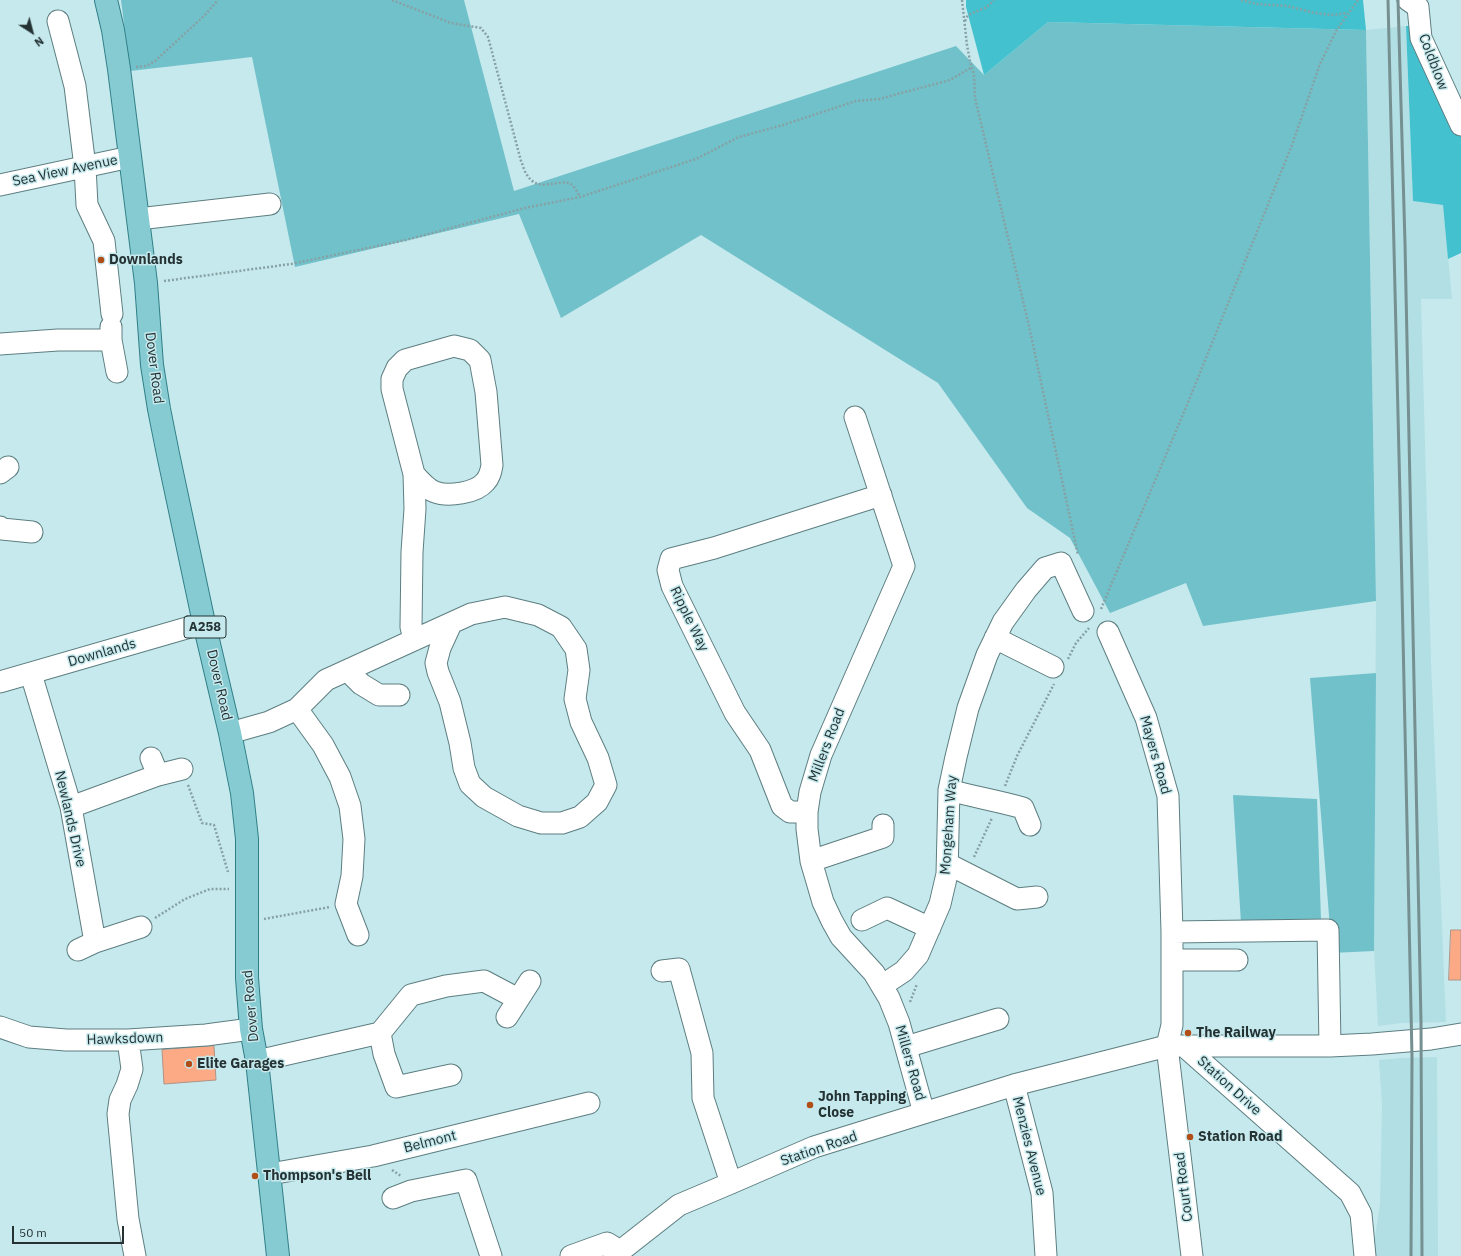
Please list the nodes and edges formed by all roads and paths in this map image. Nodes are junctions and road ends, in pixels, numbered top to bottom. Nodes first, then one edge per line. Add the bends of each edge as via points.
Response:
1 (106, 0) edge
2 (218, 0) edge
3 (392, 0) edge
4 (962, 0) edge
5 (994, 0) edge
6 (1241, 0) edge
7 (1358, 0) edge
8 (1408, 0) edge
9 (1348, 13) junction
10 (58, 21) dead end
11 (965, 23) junction
12 (972, 67) junction
13 (119, 69) junction
14 (1461, 125) edge
15 (130, 157) junction
16 (85, 166) junction
17 (0, 185) edge
18 (580, 197) junction
19 (270, 204) dead end
20 (138, 219) junction
21 (146, 283) junction
22 (111, 326) junction
23 (0, 344) edge
24 (117, 372) dead end
25 (855, 417) dead end
26 (414, 474) junction
27 (881, 495) junction
28 (0, 527) edge
29 (32, 532) dead end
30 (1078, 558) dead end
31 (1095, 618) junction
32 (204, 623) junction
33 (451, 624) junction
34 (995, 638) junction
35 (409, 642) junction
36 (436, 663) junction
37 (1058, 669) junction
38 (348, 671) junction
39 (31, 674) junction
40 (0, 682) edge
41 (399, 695) dead end
42 (297, 709) junction
43 (230, 733) junction
44 (182, 769) joint
45 (950, 790) junction
46 (1000, 801) junction
47 (71, 807) junction
48 (807, 812) junction
49 (883, 825) dead end
50 (1030, 825) dead end
51 (811, 861) junction
52 (948, 864) junction
53 (966, 874) junction
54 (229, 875) dead end
55 (248, 892) junction
56 (1037, 897) dead end
57 (346, 904) junction
58 (862, 920) dead end
59 (247, 923) junction
60 (141, 926) joint
61 (930, 928) junction
62 (1172, 932) junction
63 (358, 934) dead end
64 (1172, 960) junction
65 (1238, 960) dead end
66 (662, 971) dead end
67 (530, 981) dead end
68 (918, 982) dead end
69 (883, 985) junction
70 (518, 999) junction
71 (908, 1007) dead end
72 (507, 1017) dead end
73 (998, 1019) dead end
74 (0, 1027) edge
75 (251, 1029) junction
76 (380, 1032) junction
77 (1461, 1034) edge
78 (128, 1040) junction
79 (1330, 1046) junction
80 (906, 1047) junction
81 (1176, 1047) junction
82 (257, 1060) junction
83 (451, 1074) dead end
84 (1014, 1085) junction
85 (589, 1103) dead end
86 (924, 1113) junction
87 (373, 1156) junction
88 (270, 1174) junction
89 (731, 1183) junction
90 (402, 1195) joint
91 (617, 1253) edge
92 (134, 1256) edge
93 (278, 1256) edge
94 (491, 1256) edge
95 (571, 1256) edge
96 (1046, 1256) edge
97 (1192, 1256) edge
98 (1365, 1256) edge

1 - 13 main road, Dover Road / A258
2 - 13 path via 155,61 146,66
3 - 18 path via 451,22 481,28 488,37 527,176 536,184 546,186 570,184
4 - 11 path
5 - 11 path via 987,7 968,15
6 - 9 path via 1287,6 1315,13
7 - 9 path
8 - 14 street, Coldblow via 1418,7 1421,38
9 - 31 path via 1320,64 1292,145 1189,400
10 - 16 street via 74,86
11 - 12 path
12 - 18 path via 950,80 879,99 856,101 739,137 696,159
12 - 30 path via 975,98 1029,326
13 - 15 main road, Dover Road / A258
15 - 16 street, Sea View Avenue
15 - 20 main road, Dover Road / A258
16 - 17 street, Sea View Avenue
16 - 22 street via 87,205 104,241
18 - 21 path via 525,208 406,240 291,264
19 - 20 street
20 - 21 main road, Dover Road / A258
21 - 32 main road, Dover Road / A258 via 152,365 159,409
22 - 23 street via 58,340
22 - 24 street
25 - 27 street, Millers Road
26 - 26 street via 392,389 392,379 397,368 405,360 454,346 470,350 480,360 486,392 492,465 490,475 484,483 474,489 452,495 434,492
26 - 35 street via 415,509
27 - 48 street, Millers Road via 904,566 827,738 815,772
27 - 48 street, Ripple Way via 714,548 671,559 668,570 672,586 735,713 760,750 782,806 790,812
28 - 29 street
31 - 34 street, Mongeham Way via 1061,563 1045,568 1013,606
31 - 37 path
31 - 62 street, Mayers Road via 1146,718 1168,796
32 - 39 street, Downlands
32 - 43 main road, Dover Road / A258
33 - 35 street
33 - 36 street
33 - 36 street via 471,614 505,607 538,615 561,628 576,649 579,670 575,699 580,722 598,758 606,785 597,802 580,817 562,823 541,824 518,816 484,797 470,784 464,768 450,702
34 - 37 street
34 - 45 street, Mongeham Way via 968,708
35 - 36 street
35 - 38 street
37 - 46 path
38 - 41 street via 361,684 379,695
38 - 42 street via 326,680
39 - 40 street, Downlands
39 - 47 street, Newlands Drive
42 - 43 street via 269,722
42 - 57 street via 323,745 340,777 350,806 354,839 352,876
43 - 55 main road, Dover Road / A258 via 242,793 247,839
44 - 47 street via 154,766
44 - 54 path via 202,823 214,826
45 - 46 street
45 - 52 street, Mongeham Way
46 - 50 street via 1023,808
46 - 53 path
47 - 60 street, Newlands Drive via 86,946
48 - 51 street, Millers Road
49 - 51 street via 883,837
51 - 69 street, Millers Road via 823,902 841,937
52 - 53 street
52 - 61 street, Mongeham Way via 940,904
53 - 56 street via 1017,899
55 - 59 main road, Dover Road / A258
55 - 60 path via 210,889 185,898
57 - 59 path
57 - 63 street
58 - 61 street via 887,908
59 - 75 main road, Dover Road / A258 via 247,978
61 - 69 street, Mongeham Way via 911,964
62 - 64 street, Mayers Road
62 - 79 street via 1328,930
64 - 65 street
64 - 81 street, Mayers Road via 1172,1025
66 - 89 street via 679,969 702,1053 703,1098
67 - 70 street
68 - 71 path
69 - 80 street, Millers Road via 895,1010
70 - 72 street
70 - 76 street via 484,981 446,986 412,995
73 - 80 street
74 - 78 street, Hawksdown via 29,1037
75 - 78 street, Hawksdown
75 - 82 main road, Dover Road / A258
76 - 82 street
76 - 83 street via 384,1054 396,1087
77 - 79 street, Station Road via 1431,1039
78 - 92 street via 132,1069 120,1100 118,1114
79 - 81 street, Station Road
80 - 86 street, Millers Road
81 - 84 street, Station Road
81 - 97 street, Court Road
81 - 98 street, Station Drive via 1350,1193 1361,1214
82 - 88 main road, Dover Road / A258
84 - 86 street, Station Road
84 - 96 street, Menzies Avenue via 1042,1194
85 - 87 street, Belmont
86 - 89 street, Station Road via 814,1147
87 - 88 street, Belmont
87 - 90 path via 400,1175
88 - 93 main road, Dover Road / A258
89 - 91 street, Station Road via 679,1205
90 - 94 street via 466,1180
91 - 95 street, Station Road via 607,1243

